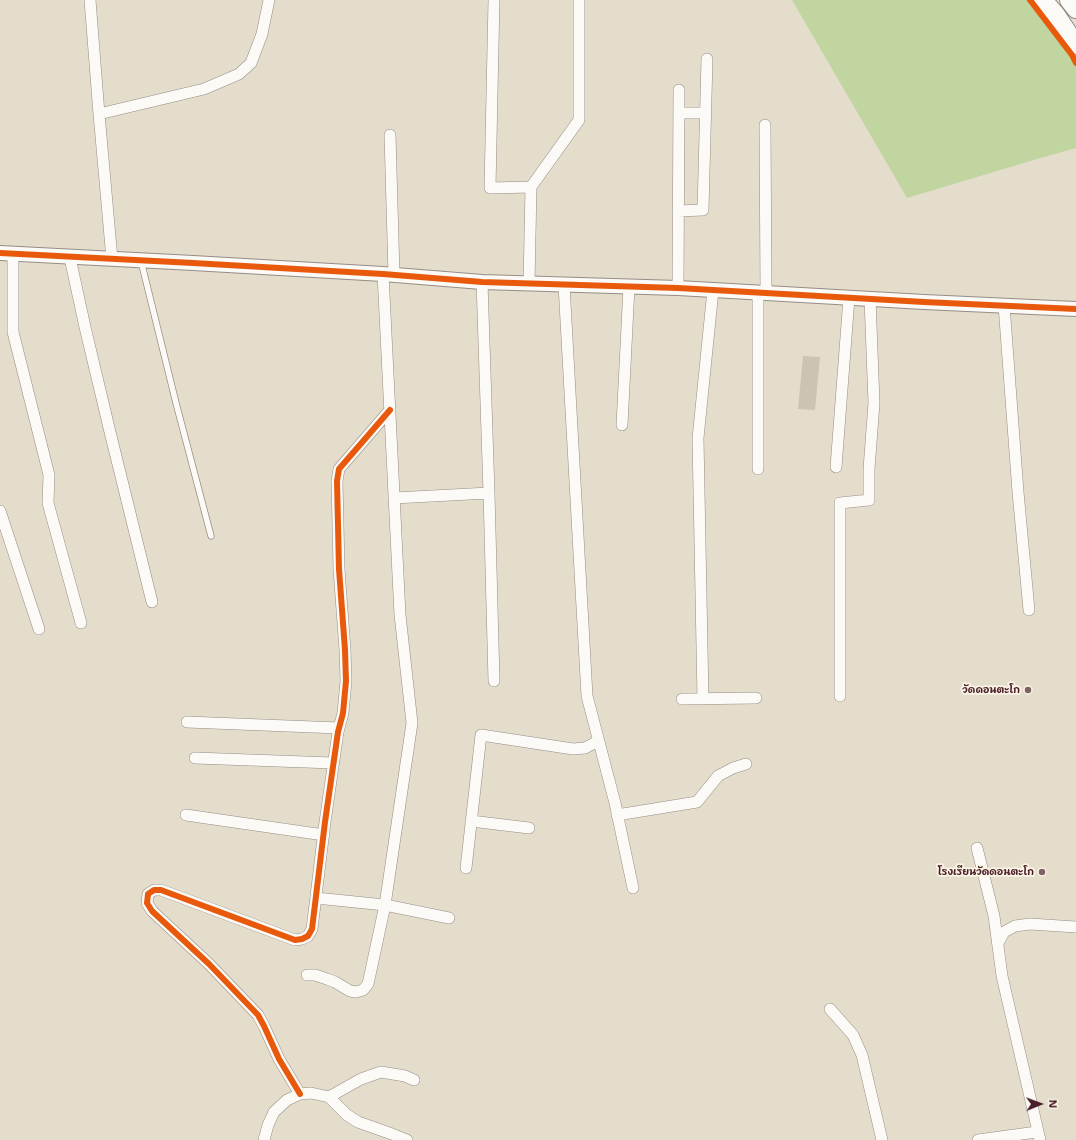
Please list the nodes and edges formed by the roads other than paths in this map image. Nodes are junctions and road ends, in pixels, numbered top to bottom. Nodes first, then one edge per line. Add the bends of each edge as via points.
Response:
1 (90, 0) edge
2 (269, 0) edge
3 (494, 0) edge
4 (579, 0) edge
5 (1043, 0) edge
6 (1054, 0) edge
7 (1069, 0) edge
8 (1076, 10) edge
9 (1076, 31) edge
10 (1076, 45) edge
11 (707, 59) dead end
12 (679, 90) dead end
13 (679, 113) junction
14 (705, 113) junction
15 (99, 114) junction
16 (765, 125) dead end
17 (390, 135) dead end
18 (531, 187) junction
19 (678, 211) junction
20 (7, 254) edge
21 (70, 258) junction
22 (112, 259) junction
23 (141, 261) junction
24 (388, 275) junction
25 (482, 282) junction
26 (529, 284) junction
27 (564, 285) junction
28 (629, 287) junction
29 (678, 288) junction
30 (713, 290) junction
31 (762, 293) junction
32 (849, 298) junction
33 (870, 299) junction
34 (1004, 305) junction
35 (1076, 309) edge
36 (390, 410) junction
37 (622, 425) dead end
38 (836, 467) dead end
39 (758, 469) dead end
40 (489, 493) junction
41 (394, 498) junction
42 (0, 511) edge
43 (211, 536) dead end
44 (152, 602) dead end
45 (1029, 610) dead end
46 (81, 622) dead end
47 (39, 629) dead end
48 (494, 681) dead end
49 (840, 696) dead end
50 (756, 698) dead end
51 (682, 699) dead end
52 (703, 699) junction
53 (187, 722) dead end
54 (339, 728) junction
55 (598, 741) junction
56 (194, 758) dead end
57 (333, 764) junction
58 (746, 764) dead end
59 (186, 815) dead end
60 (617, 815) junction
61 (471, 821) junction
62 (529, 828) dead end
63 (324, 835) junction
64 (977, 848) dead end
65 (466, 868) dead end
66 (633, 888) dead end
67 (316, 898) junction
68 (385, 904) junction
69 (449, 918) dead end
70 (1076, 927) edge
71 (998, 943) junction
72 (307, 975) dead end
73 (830, 1009) dead end
74 (414, 1080) dead end
75 (300, 1094) junction
76 (329, 1097) junction
77 (1038, 1136) edge
78 (264, 1140) edge
79 (407, 1140) edge
80 (882, 1140) edge
81 (978, 1140) edge

1 - 15 street
2 - 15 street via 262,34 251,63 239,74 204,89
3 - 18 street via 490,188
4 - 18 street via 579,120
5 - 10 main road
6 - 9 main road
7 - 8 main road
11 - 14 street
12 - 13 street
13 - 14 street
13 - 19 street
14 - 19 street via 703,210
15 - 22 street
16 - 31 street
17 - 24 street
18 - 26 street
19 - 29 street
20 - 21 street
20 - 46 street via 13,332 49,475 48,503
21 - 22 street
21 - 44 street via 84,327
22 - 23 street
23 - 24 street
23 - 43 lane
24 - 25 street
24 - 36 street
25 - 26 street
25 - 40 street
26 - 27 street
27 - 28 street
27 - 55 street via 587,696
28 - 29 street
28 - 37 street
29 - 30 street
30 - 31 street
30 - 52 street via 698,438
31 - 32 street
31 - 39 street
32 - 33 street
32 - 38 street
33 - 34 street
33 - 49 street via 874,402 869,500 840,503
34 - 35 street
34 - 45 street
36 - 41 street
36 - 54 street via 339,469 337,481 346,681
40 - 41 street
40 - 48 street
41 - 68 street via 400,615 412,723
42 - 47 street
50 - 52 street
51 - 52 street
53 - 54 street
54 - 57 street
55 - 60 street
55 - 61 street via 585,748 573,749 481,735
56 - 57 street
57 - 63 street
58 - 60 street via 718,776 697,802
59 - 63 street
60 - 66 street
61 - 62 street
61 - 65 street
63 - 67 street
64 - 71 street
67 - 68 street
67 - 75 street via 312,930 308,936 295,940 162,890 154,890 148,894 147,903 152,911 209,964 258,1015 288,1077
68 - 69 street
68 - 72 street via 371,975 363,990 350,992 335,982
70 - 71 street via 1030,924 1015,926 1004,932
71 - 77 street via 1002,976
73 - 80 street via 853,1035 862,1055
74 - 76 street via 381,1072 361,1079
75 - 76 street via 311,1093
75 - 78 street via 287,1100 274,1112
76 - 79 street via 347,1116
77 - 81 street

